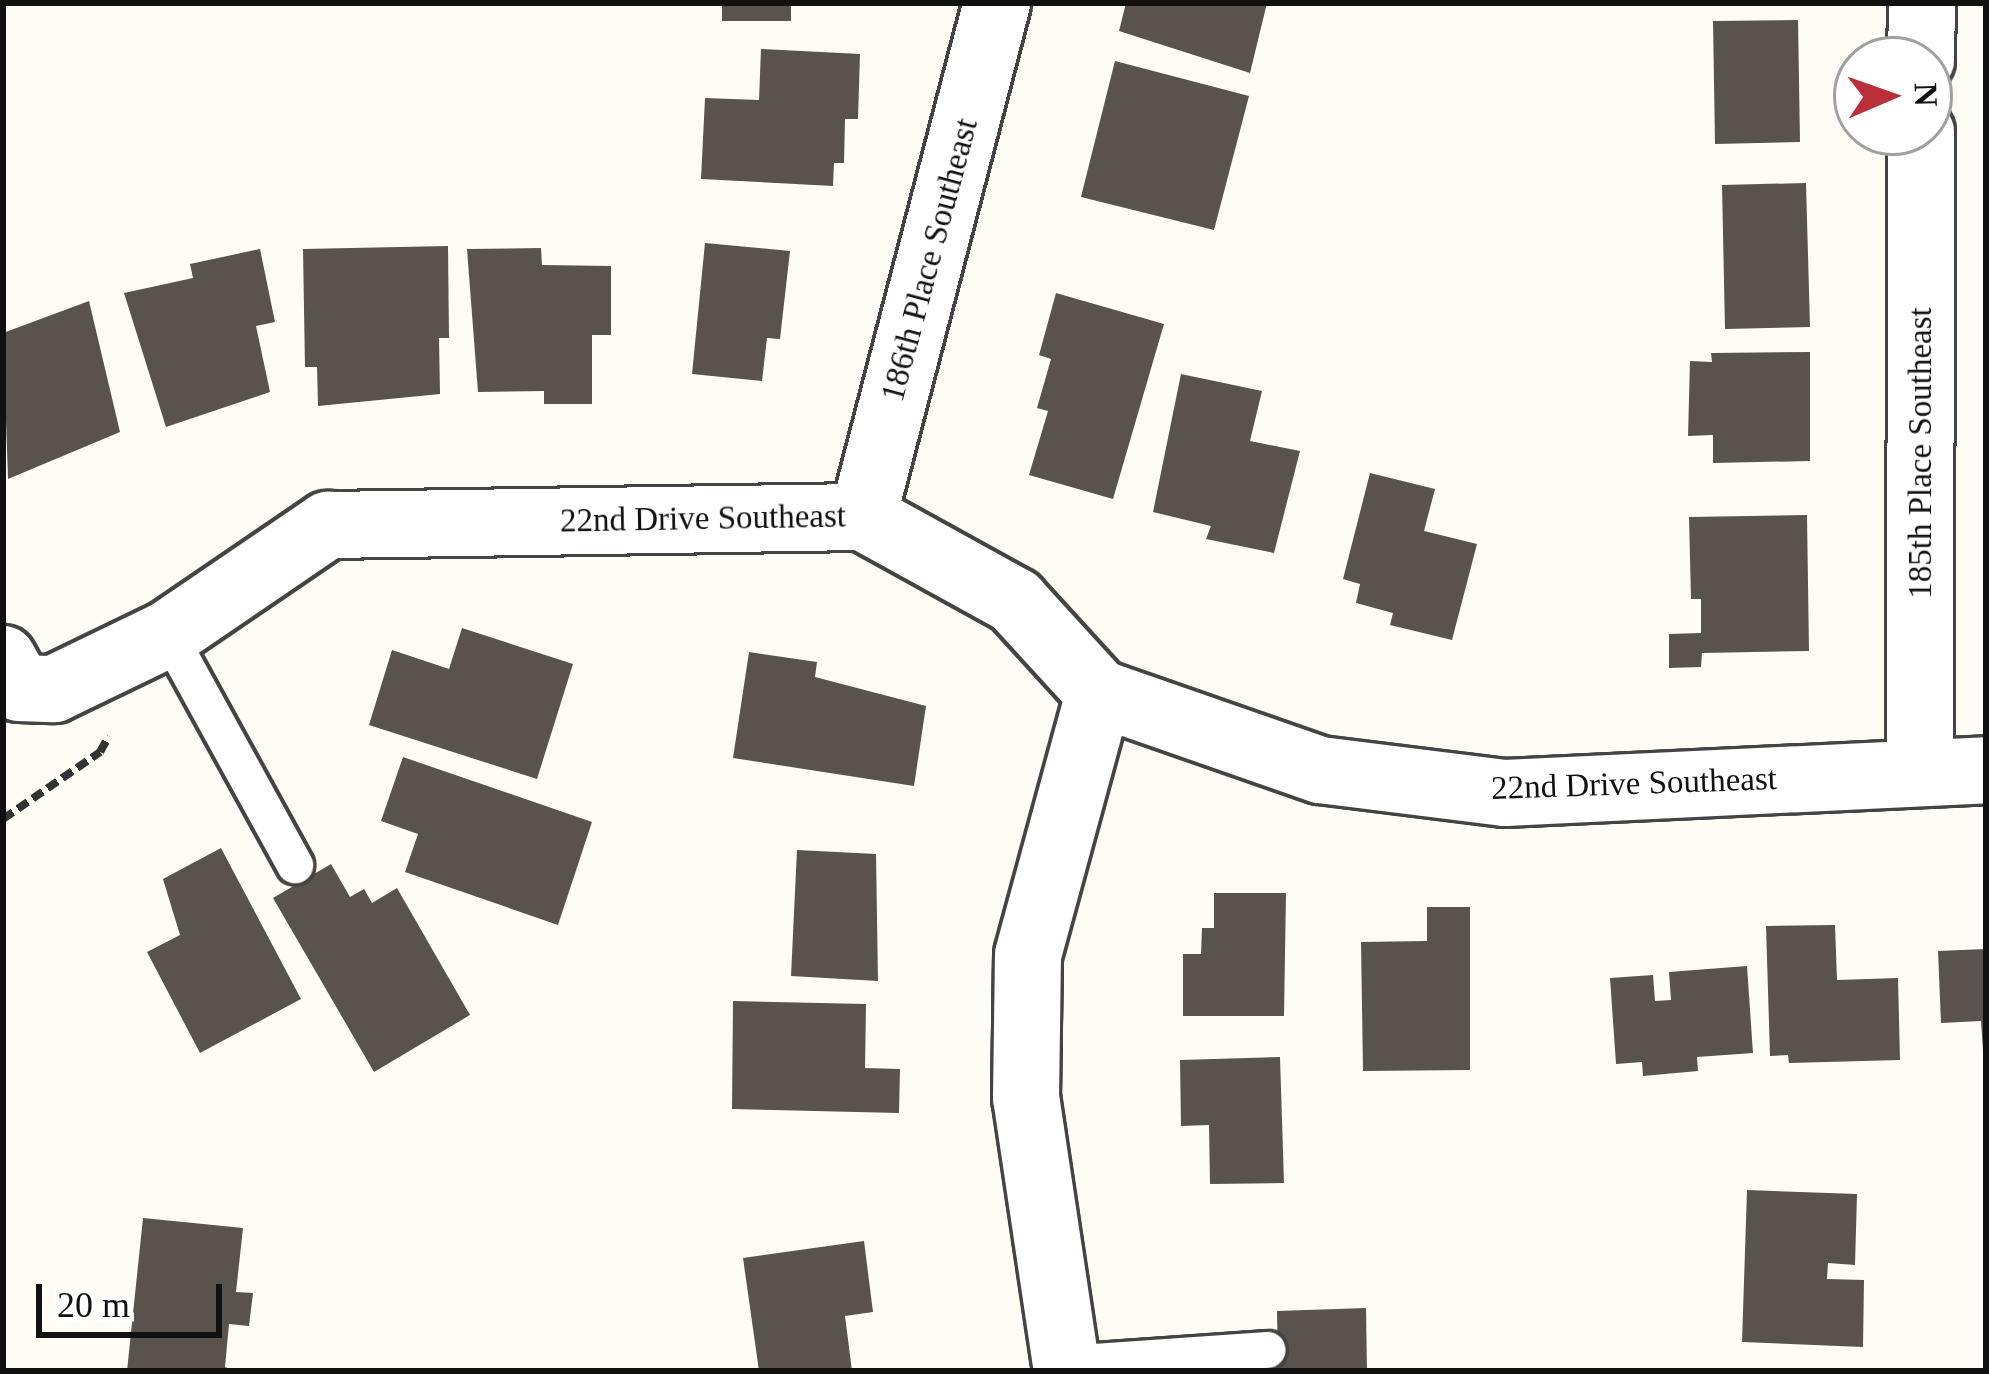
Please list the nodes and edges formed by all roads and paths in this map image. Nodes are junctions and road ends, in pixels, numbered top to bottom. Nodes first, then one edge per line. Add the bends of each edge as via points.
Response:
1 (997, 3) edge
2 (1922, 3) edge
3 (1922, 36) edge
4 (1921, 156) edge
5 (863, 517) junction
6 (168, 634) junction
7 (3, 658) edge
8 (1099, 692) junction
9 (1986, 770) edge
10 (1920, 773) junction
11 (295, 866) dead end
12 (1268, 1350) dead end
13 (1066, 1367) edge

1 - 5 street, 186th Place Southeast
2 - 3 street
4 - 10 street, 185th Place Southeast
5 - 6 street, 22nd Drive Southeast via 328,525
5 - 8 street, 22nd Drive Southeast via 1015,602
6 - 7 street, 22nd Drive Southeast via 54,689 19,688
6 - 11 lane
8 - 10 street, 22nd Drive Southeast via 1320,770 1505,793
8 - 13 street via 1028,955 1026,1098
9 - 10 street, 22nd Drive Southeast
12 - 13 lane

